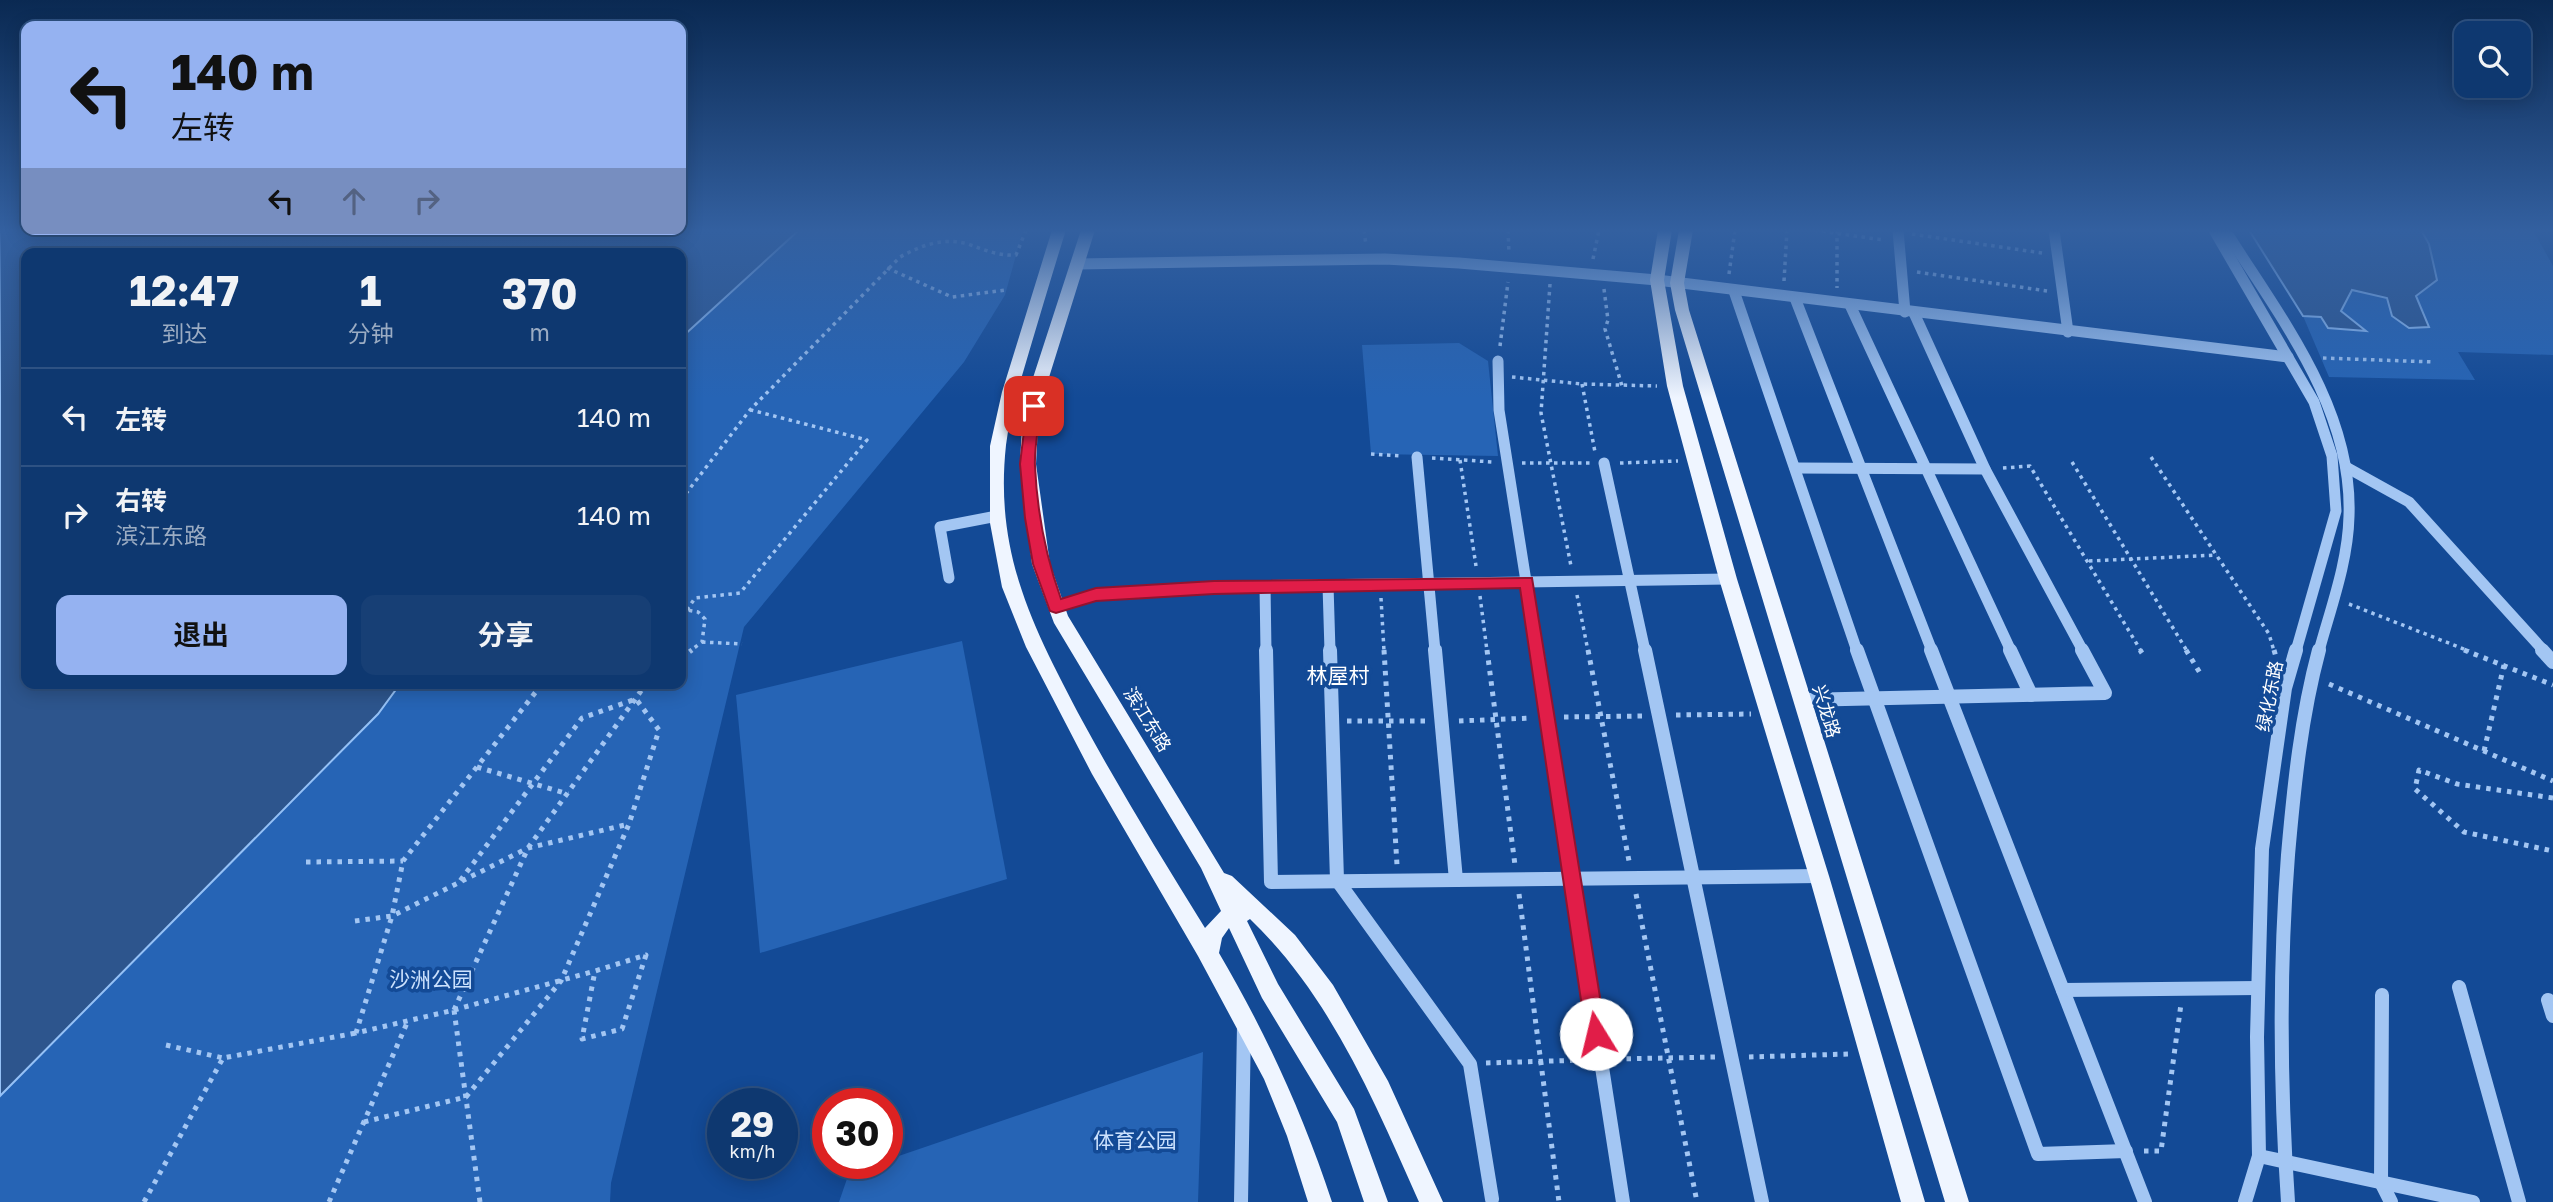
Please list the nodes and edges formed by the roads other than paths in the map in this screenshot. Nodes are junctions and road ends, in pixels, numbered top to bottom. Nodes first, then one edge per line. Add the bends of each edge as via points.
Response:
1 (1042, 286) edge
2 (1070, 286) edge
3 (1658, 286) edge
4 (1678, 286) edge
5 (1700, 286) edge
6 (1904, 286) edge
7 (2061, 286) edge
8 (2247, 286) edge
9 (2259, 286) edge
10 (1730, 290) junction
11 (1789, 297) junction
12 (1850, 304) junction
13 (1910, 312) junction
14 (2068, 332) junction
15 (2288, 357) junction
16 (1497, 368) road end
17 (1418, 457) road end
18 (1604, 463) road end
19 (2346, 467) junction
20 (1795, 468) junction
21 (1860, 468) junction
22 (1926, 469) junction
23 (1985, 469) junction
24 (997, 516) junction
25 (948, 578) dead end
26 (1728, 579) junction
27 (1629, 581) junction
28 (1527, 582) junction
29 (1428, 584) junction
30 (1328, 585) junction
31 (1265, 586) junction
32 (1056, 607) junction
33 (2553, 662) edge
34 (2031, 695) junction
35 (1947, 697) junction
36 (1873, 698) junction
37 (1801, 700) junction
38 (1208, 862) junction
39 (1819, 876) junction
40 (1695, 877) junction
41 (1572, 878) junction
42 (1337, 880) junction
43 (1456, 880) junction
44 (1233, 914) junction
45 (1268, 922) junction
46 (1209, 957) junction
47 (2459, 987) dead end
48 (2258, 988) junction
49 (2063, 990) junction
50 (2382, 995) dead end
51 (2548, 1000) dead end
52 (2553, 1016) edge
53 (1244, 1018) junction
54 (2126, 1151) junction
55 (2259, 1156) junction
56 (2284, 1161) junction
57 (2381, 1182) junction
58 (1492, 1199) dead end
59 (1241, 1202) edge
60 (1320, 1202) edge
61 (1376, 1202) edge
62 (1431, 1202) edge
63 (1623, 1202) edge
64 (1762, 1202) edge
65 (1913, 1202) edge
66 (1958, 1202) edge
67 (2145, 1202) edge
68 (2245, 1202) edge
69 (2288, 1202) edge
70 (2391, 1202) edge
71 (2473, 1202) edge
72 (2519, 1202) edge

1 - 24 main road via 1000,424
2 - 32 main road, 滨江东路 via 1038,387 1028,464 1041,564
3 - 26 main road via 1675,386
4 - 37 main road, 兴龙路
5 - 10 street
6 - 13 street
7 - 14 street
8 - 15 street, 绿化东路
9 - 19 street via 2327,403
10 - 11 street
10 - 20 street
11 - 12 street
11 - 21 street
12 - 13 street
12 - 22 street
13 - 14 street
13 - 23 street
14 - 15 street
15 - 48 street, 绿化东路 via 2314,401 2332,456 2336,511 2285,688 2262,849
16 - 28 street via 1499,410
17 - 29 street
18 - 27 street
19 - 33 street via 2409,502
19 - 56 street via 2351,506 2343,564 2305,709 2291,825 2283,948
20 - 21 street
20 - 36 street
21 - 22 street
21 - 35 street
22 - 23 street
22 - 34 street
23 - 34 street via 2105,694
24 - 25 street via 940,527
24 - 46 main road via 1024,624 1091,758
26 - 27 street
26 - 39 main road
27 - 28 street
27 - 40 street
28 - 29 street
28 - 41 street
29 - 30 street
29 - 43 street
30 - 31 street
30 - 42 street
31 - 32 street via 1096,594
31 - 42 street via 1271,882
32 - 38 main road, 滨江东路
34 - 35 street
35 - 36 street
35 - 49 street
36 - 37 street
36 - 54 street via 2038,1154
37 - 66 main road, 兴龙路
38 - 44 main road, 滨江东路
38 - 45 main road via 1239,898
39 - 40 street
39 - 65 main road
40 - 41 street
40 - 64 street
41 - 43 street
41 - 63 street
42 - 43 street
42 - 58 street via 1470,1064
44 - 45 main road via 1248,913
44 - 46 main road via 1212,932
44 - 61 main road, 滨江东路 via 1270,990 1346,1117
45 - 62 main road via 1325,992 1358,1048
46 - 53 main road
47 - 72 street
48 - 49 street
48 - 55 street, 绿化东路
49 - 54 street
50 - 57 street
51 - 52 street
53 - 59 street
53 - 60 main road via 1299,1132
54 - 67 street
55 - 56 street
55 - 68 street, 绿化东路
56 - 57 street
56 - 69 street
57 - 70 street
57 - 71 street

